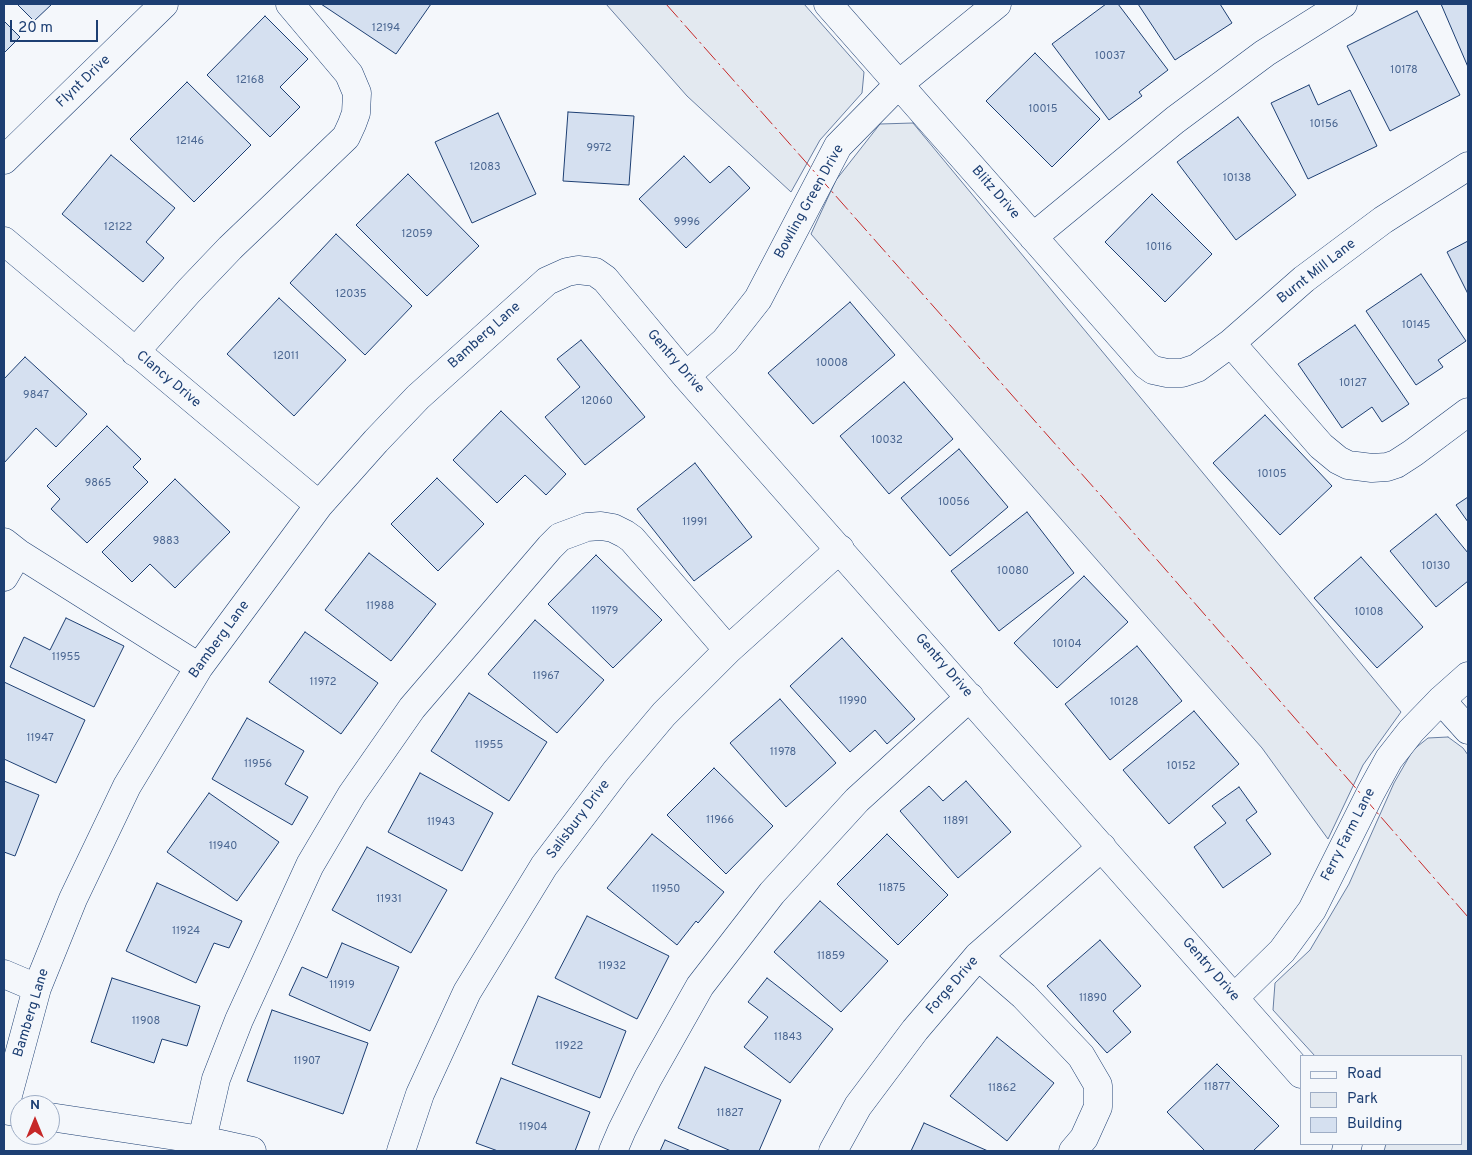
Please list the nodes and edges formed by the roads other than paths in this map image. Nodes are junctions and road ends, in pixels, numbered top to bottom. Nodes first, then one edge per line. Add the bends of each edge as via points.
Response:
1 (164, 4) edge
2 (290, 4) edge
3 (828, 4) edge
4 (997, 4) edge
5 (1343, 4) edge
6 (899, 84) junction
7 (4, 160) edge
8 (1468, 166) edge
9 (1033, 237) junction
10 (11, 247) edge
11 (578, 270) joint
12 (1231, 344) junction
13 (134, 352) junction
14 (1167, 373) joint
15 (686, 376) junction
16 (1468, 412) edge
17 (319, 505) junction
18 (11, 548) edge
19 (840, 549) junction
20 (4, 577) edge
21 (728, 650) junction
22 (199, 666) junction
23 (1468, 676) edge
24 (970, 697) junction
25 (1441, 700) junction
26 (1468, 730) edge
27 (1102, 847) junction
28 (978, 956) junction
29 (4, 974) edge
30 (37, 988) junction
31 (1234, 998) junction
32 (1300, 1073) edge
33 (4, 1110) edge
34 (60, 1119) edge
35 (202, 1140) junction
36 (252, 1151) edge
37 (401, 1151) edge
38 (613, 1151) edge
39 (833, 1151) edge
40 (1073, 1151) edge

1 - 7 street, Flynt Drive
2 - 13 street via 349,74 357,102 352,124 346,137 230,248
3 - 6 street, Blitz Drive
4 - 6 street, Bowling Green Drive
5 - 9 street via 1265,53 1174,120
6 - 9 street, Blitz Drive
6 - 15 street, Bowling Green Drive via 838,146 758,299 725,340
8 - 12 street, Burnt Mill Lane via 1384,220 1304,279
9 - 14 street, Blitz Drive via 1146,365
10 - 13 street, Clancy Drive
11 - 15 street, Gentry Drive via 595,272 605,279
11 - 17 street, Bamberg Lane via 547,281 418,397
12 - 14 street, Burnt Mill Lane via 1197,368
12 - 16 street via 1321,446 1348,464 1372,468 1396,464
13 - 17 street, Clancy Drive
15 - 19 street, Gentry Drive
17 - 22 street, Bamberg Lane
18 - 20 street
18 - 22 street
19 - 21 street, Salisbury Drive
19 - 24 street, Gentry Drive
21 - 35 street via 625,534 613,528 587,526 560,537 412,708 352,794 310,865 239,1020 216,1079
21 - 37 street, Salisbury Drive via 664,714 544,866 466,992 420,1094
22 - 30 street, Bamberg Lane via 127,786 73,899
23 - 25 street, Ferry Farm Lane
24 - 27 street, Gentry Drive
24 - 38 street via 857,800 772,893 700,986 648,1078
25 - 26 street
25 - 31 street, Ferry Farm Lane via 1389,759 1312,910 1282,951
27 - 28 street, Forge Drive
27 - 31 street, Gentry Drive
28 - 39 street, Forge Drive via 915,1030 864,1098
28 - 40 street via 1024,996 1081,1056 1098,1085 1098,1107 1084,1138
29 - 30 street
30 - 33 street, Bamberg Lane
31 - 32 street, Gentry Drive
34 - 35 street
35 - 36 street

